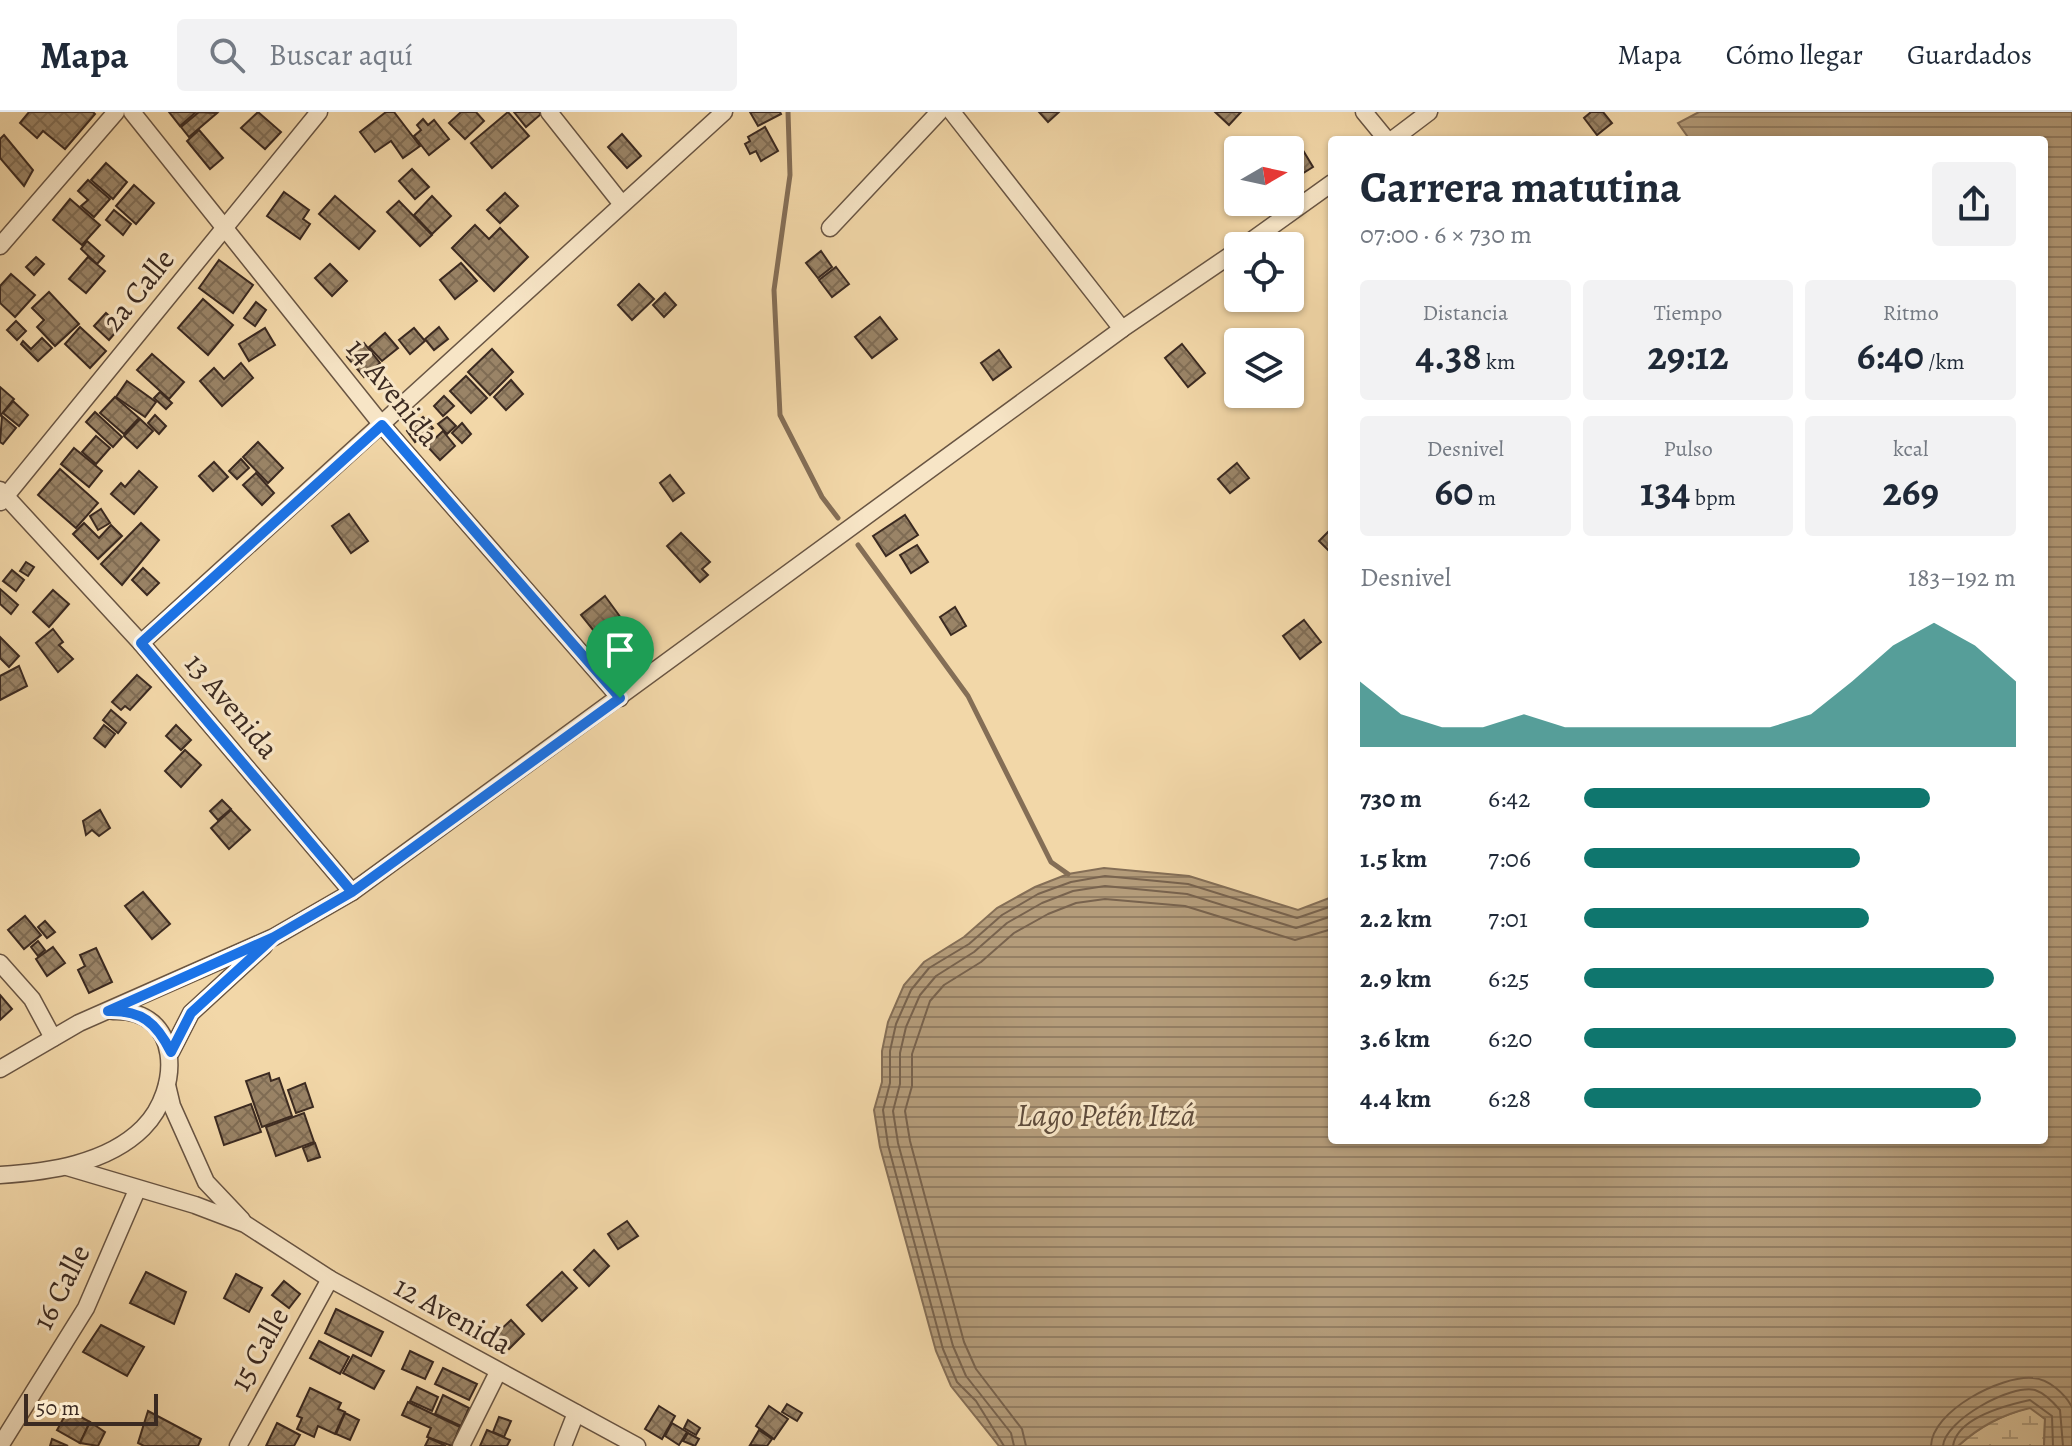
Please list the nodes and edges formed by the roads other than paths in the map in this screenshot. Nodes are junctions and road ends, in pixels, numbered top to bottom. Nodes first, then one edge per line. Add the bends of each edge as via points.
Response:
1 (116, 112) edge
2 (132, 112) edge
3 (319, 112) edge
4 (549, 112) edge
5 (724, 112) edge
6 (939, 112) edge
7 (952, 112) edge
8 (1364, 112) edge
9 (1429, 112) edge
10 (1386, 136) edge
11 (1396, 136) edge
12 (1328, 186) edge
13 (621, 203) junction
14 (225, 228) junction
15 (830, 228) dead end
16 (1264, 232) edge
17 (0, 246) edge
18 (1224, 260) edge
19 (1122, 329) junction
20 (382, 425) junction
21 (2, 496) edge
22 (141, 643) junction
23 (620, 698) junction
24 (352, 892) junction
25 (274, 937) junction
26 (0, 963) edge
27 (108, 1011) junction
28 (53, 1038) junction
29 (171, 1052) junction
30 (0, 1069) edge
31 (167, 1083) junction
32 (67, 1167) junction
33 (0, 1175) edge
34 (137, 1190) junction
35 (245, 1224) junction
36 (330, 1279) junction
37 (498, 1372) junction
38 (576, 1413) junction
39 (0, 1446) edge
40 (238, 1446) edge
41 (461, 1446) edge
42 (563, 1446) edge
43 (637, 1446) edge

1 - 17 street
2 - 14 street, 14 Avenida
3 - 14 street, 2a Calle
4 - 13 street
5 - 13 street
6 - 15 street
7 - 19 street
8 - 10 street
9 - 11 street
12 - 16 street
13 - 20 street
14 - 20 street, 14 Avenida
14 - 21 street, 2a Calle
18 - 19 street
19 - 23 street
20 - 22 street
20 - 23 street, 14 Avenida
21 - 22 street, 13 Avenida
22 - 24 street, 13 Avenida
23 - 24 street
24 - 25 street
25 - 27 street
25 - 29 street via 191,1013
26 - 28 street via 32,999
27 - 28 street
27 - 29 street via 130,1010 145,1017 161,1031
28 - 30 street
29 - 31 street
31 - 32 street via 143,1127 127,1140
31 - 35 street, 12 Avenida via 206,1182
32 - 33 street
32 - 34 street, 12 Avenida
34 - 35 street, 12 Avenida
34 - 39 street, 16 Calle via 86,1308
35 - 36 street, 12 Avenida
36 - 37 street, 12 Avenida
36 - 40 street, 15 Calle
37 - 38 street, 12 Avenida
37 - 41 street
38 - 42 street
38 - 43 street, 12 Avenida

